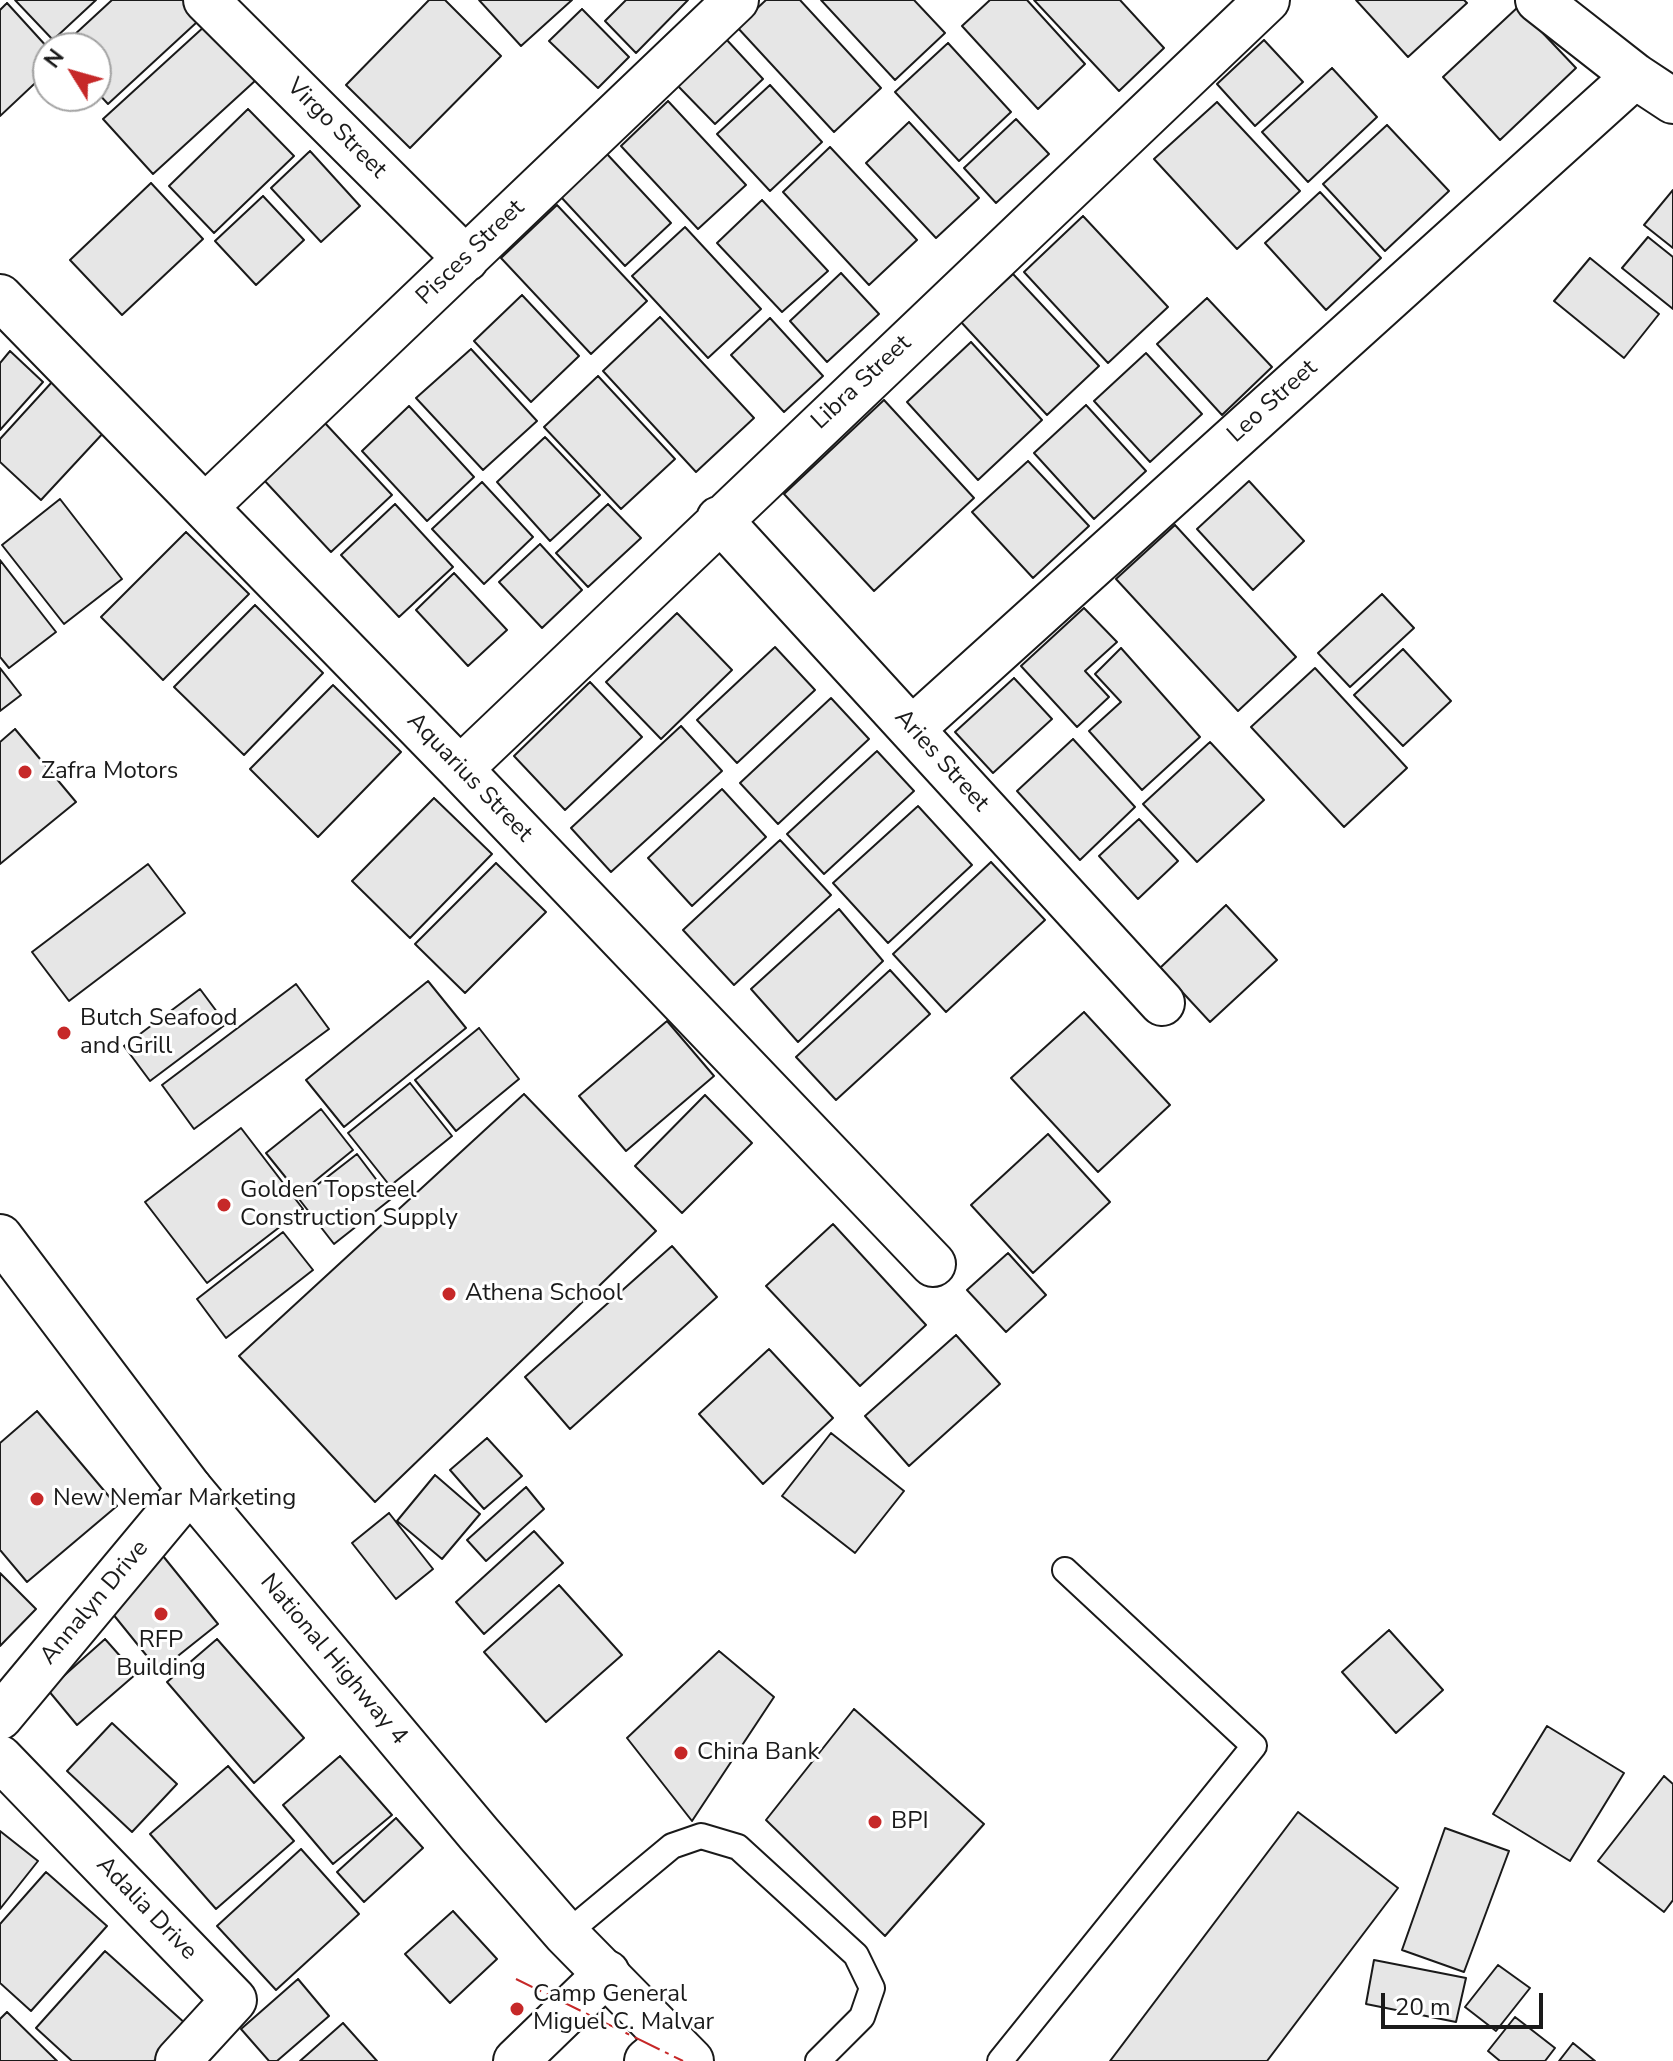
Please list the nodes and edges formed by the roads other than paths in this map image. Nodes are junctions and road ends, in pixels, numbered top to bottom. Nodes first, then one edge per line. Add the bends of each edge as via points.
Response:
1 (206, 0) edge
2 (736, 0) edge
3 (1267, 0) edge
4 (1538, 0) edge
5 (1635, 76) junction
6 (1673, 101) edge
7 (466, 259) junction
8 (0, 297) edge
9 (206, 506) junction
10 (719, 519) junction
11 (912, 729) junction
12 (460, 769) junction
13 (1162, 1003) dead end
14 (0, 1237) edge
15 (933, 1264) dead end
16 (190, 1489) junction
17 (1065, 1570) dead end
18 (0, 1717) edge
19 (0, 1758) edge
20 (566, 1934) junction
21 (607, 1973) junction
22 (670, 2054) edge
23 (178, 2061) edge
24 (516, 2061) edge
25 (818, 2061) edge
26 (1000, 2061) edge

1 - 7 street, Virgo Street
2 - 7 street, Pisces Street
3 - 10 street, Libra Street
4 - 5 street
5 - 6 street
5 - 11 street, Leo Street
7 - 9 street, Pisces Street
8 - 9 street, Aquarius Street
9 - 12 street, Aquarius Street
10 - 11 street, Aries Street
10 - 12 street, Libra Street
11 - 13 street, Aries Street
12 - 15 street, Aquarius Street
14 - 16 street, National Highway 4
16 - 18 street, Annalyn Drive
16 - 20 street, National Highway 4
17 - 26 lane via 1254,1746
19 - 23 street, Adalia Drive via 234,2000
20 - 21 street, National Highway 4
20 - 25 lane via 672,1846 701,1836 738,1847 856,1955 872,1988 862,2017
21 - 22 street, National Highway 4
21 - 24 street

